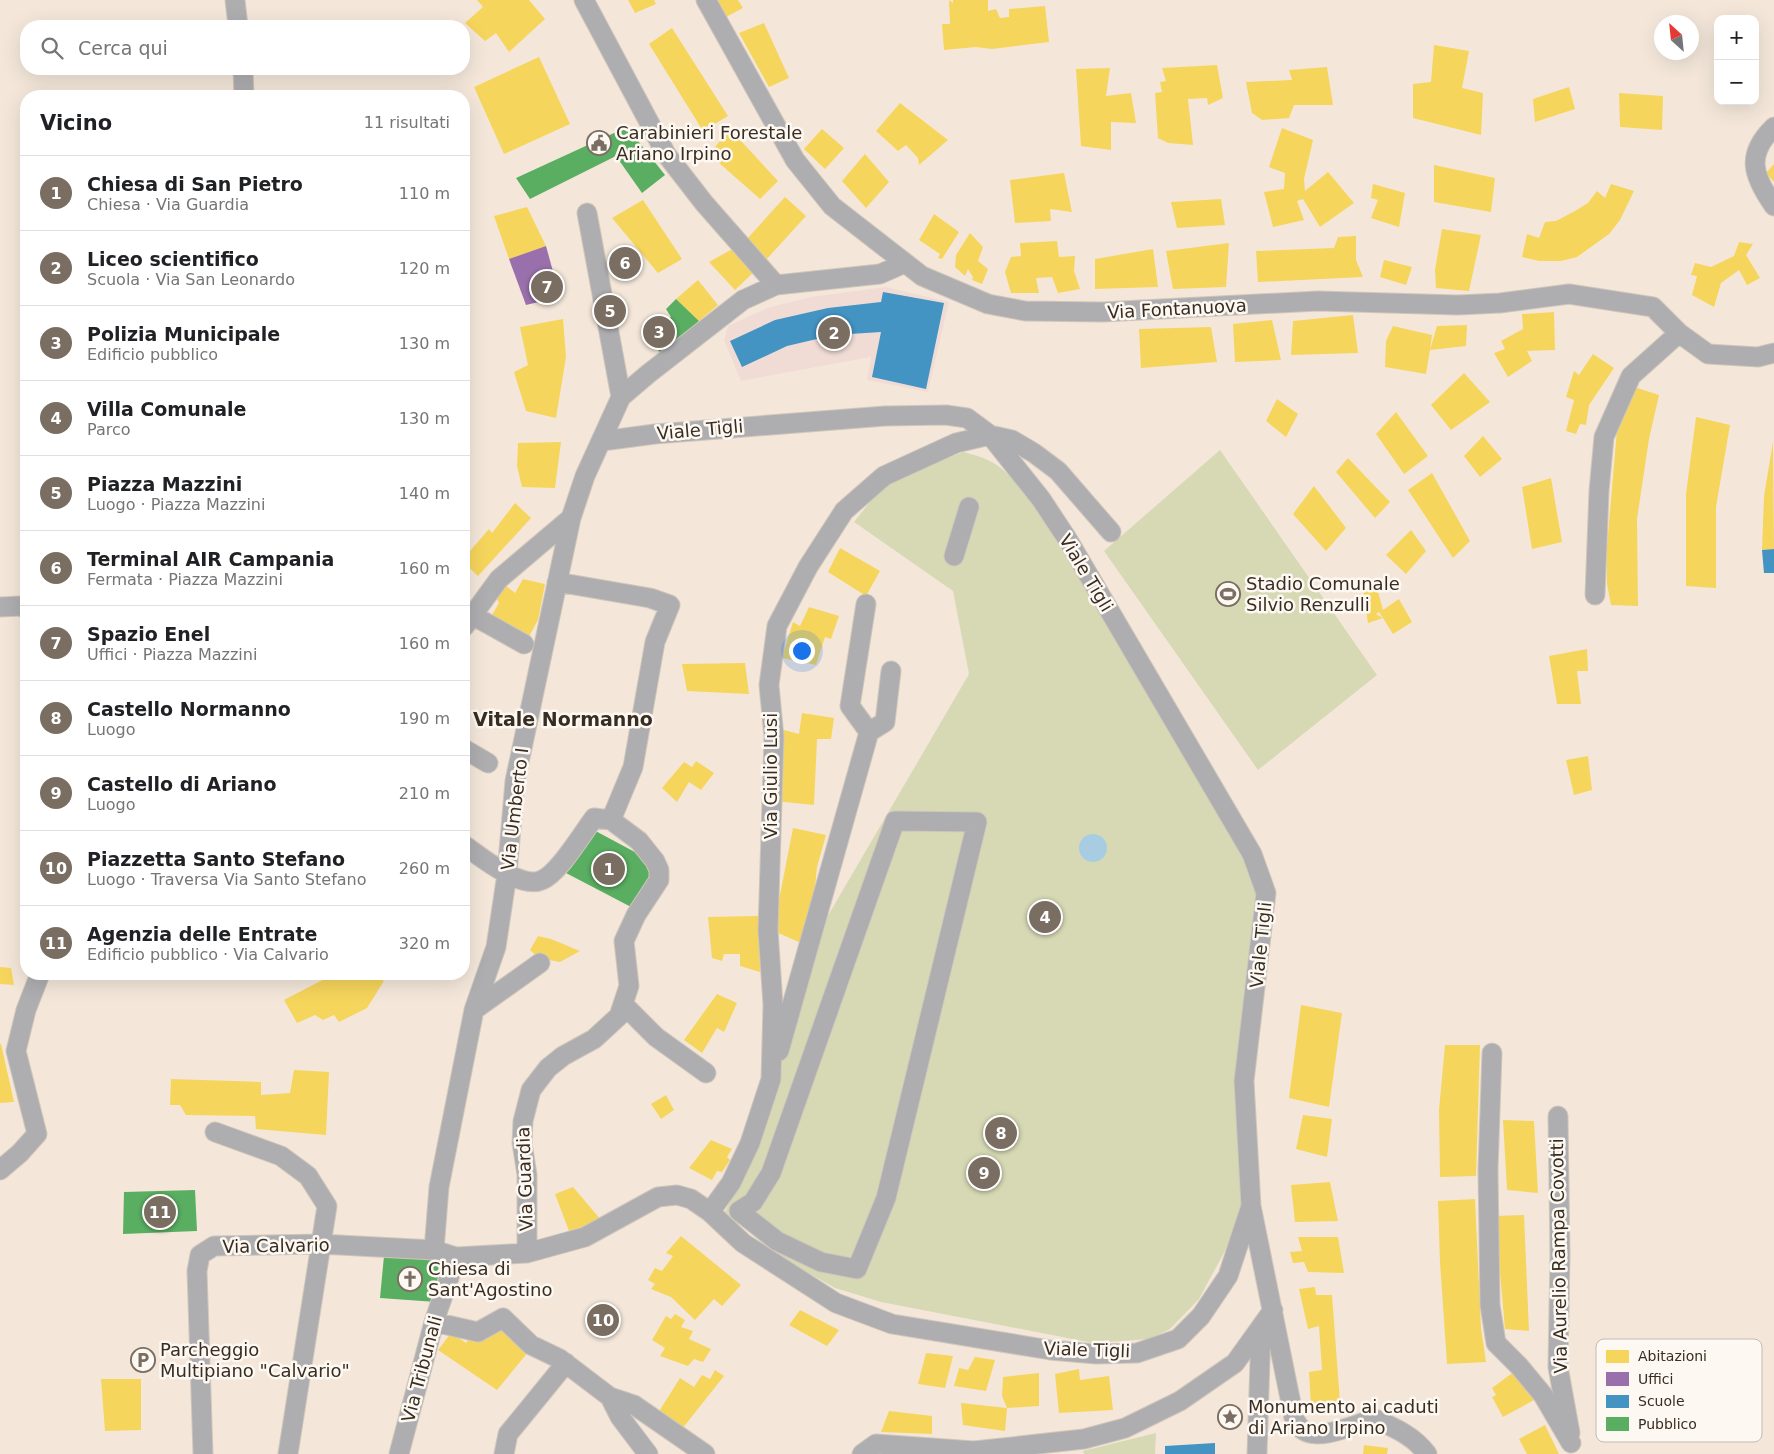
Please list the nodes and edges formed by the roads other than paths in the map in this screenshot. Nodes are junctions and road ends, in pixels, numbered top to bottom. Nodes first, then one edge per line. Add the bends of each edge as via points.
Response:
1 (235, 0) edge
2 (584, 0) edge
3 (706, 0) edge
4 (237, 20) edge
5 (243, 75) edge
6 (244, 90) edge
7 (1774, 127) edge
8 (1774, 206) edge
9 (587, 213) dead end
10 (905, 263) junction
11 (776, 285) junction
12 (1679, 333) junction
13 (1774, 353) edge
14 (621, 397) junction
15 (990, 435) junction
16 (602, 441) junction
17 (969, 507) dead end
18 (572, 518) junction
19 (1111, 532) dead end
20 (954, 556) dead end
21 (557, 582) junction
22 (1595, 595) dead end
23 (866, 604) dead end
24 (20, 606) edge
25 (0, 607) edge
26 (470, 621) edge
27 (470, 622) edge
28 (524, 644) dead end
29 (891, 671) dead end
30 (869, 732) junction
31 (470, 753) edge
32 (488, 764) dead end
33 (611, 820) junction
34 (470, 849) edge
35 (507, 874) junction
36 (540, 963) dead end
37 (38, 980) edge
38 (623, 1004) junction
39 (474, 1010) junction
40 (1492, 1053) dead end
41 (706, 1073) dead end
42 (771, 1079) junction
43 (1558, 1116) dead end
44 (215, 1132) dead end
45 (0, 1170) edge
46 (1251, 1206) junction
47 (739, 1211) joint
48 (710, 1212) junction
49 (320, 1244) junction
50 (434, 1250) junction
51 (527, 1253) junction
52 (456, 1257) junction
53 (1273, 1310) junction
54 (434, 1322) junction
55 (1261, 1329) junction
56 (566, 1363) junction
57 (610, 1396) junction
58 (1572, 1449) edge
59 (203, 1454) edge
60 (288, 1454) edge
61 (399, 1454) edge
62 (504, 1454) edge
63 (648, 1454) edge
64 (705, 1454) edge
65 (862, 1454) edge
66 (1257, 1454) edge
67 (1427, 1454) edge

1 - 4 street
2 - 11 street via 666,154
3 - 10 street, Via Fontanuova via 795,160 832,206
5 - 6 street
7 - 8 street via 1755,150 1755,175
9 - 14 street
10 - 11 street via 880,274
10 - 12 street, Via Fontanuova via 922,276 988,304 1025,311 1103,312 1318,301 1458,305 1569,294 1653,308
11 - 14 street via 743,300
12 - 13 street, Via Fontanuova via 1708,354 1758,358
12 - 22 street via 1631,376 1604,437
14 - 16 street, Via Umberto I
15 - 16 street, Viale Tigli via 967,418 946,415 885,416
15 - 19 street via 1012,440 1058,471
15 - 42 street, Via Giulio Lusi via 956,443 884,476 844,511 776,626 769,685 774,736 768,930 773,1006
15 - 46 street, Viale Tigli via 1068,540 1252,854 1266,893 1244,1081
16 - 18 street, Via Umberto I via 585,476
17 - 20 street
18 - 21 street, Via Umberto I
18 - 26 street via 499,579
21 - 33 street via 650,598 670,605 654,642 634,767
21 - 35 street, Via Umberto I via 515,781
23 - 30 street via 850,706
24 - 25 street
27 - 28 street
29 - 30 street via 885,722
30 - 42 street
31 - 32 street
33 - 35 street via 594,818 557,867 543,880 533,883
33 - 38 street, Via Guardia via 639,841 659,870 660,880 636,915 624,941 629,986
34 - 35 street
35 - 39 street, Via Umberto I via 496,947
36 - 39 street
37 - 45 street via 16,1051 37,1134
38 - 41 street via 656,1037
38 - 51 street, Via Guardia via 619,1016 594,1040 563,1056 548,1068 531,1090 522,1121 527,1175
39 - 50 street, Via Umberto I via 439,1187
40 - 58 street via 1488,1170 1490,1305 1496,1343 1543,1396
42 - 48 street, Via Giulio Lusi via 739,1167
43 - 58 street, Via Aurelio Rampa Covotti via 1558,1367
44 - 49 street via 281,1156 308,1176 327,1206
46 - 48 street, Viale Tigli via 1228,1276 1201,1316 1178,1339 1137,1353 1096,1354 1050,1350 892,1324 836,1303 743,1243
46 - 53 street
47 - 47 street via 753,1202 771,1173 894,821 977,822 886,1198 857,1269 821,1262 777,1241
48 - 51 street, Viale Tigli via 677,1194 658,1198 585,1237
49 - 50 street, Via Calvario
49 - 59 street, Via Calvario via 214,1246 200,1255 197,1271
49 - 60 street
50 - 52 street, Via Calvario
51 - 52 street, Viale Tigli
52 - 54 street, Via Tribunali
53 - 55 street
53 - 67 street via 1294,1418 1303,1430 1312,1434 1335,1432 1376,1418 1403,1431
54 - 56 street via 478,1332 503,1318 531,1344
54 - 61 street, Via Tribunali
55 - 65 street via 1235,1363 1180,1401 1125,1428 1084,1439 974,1451 876,1444
55 - 66 street
56 - 57 street
56 - 62 street via 508,1434
57 - 63 street via 620,1418
57 - 64 street via 634,1405

